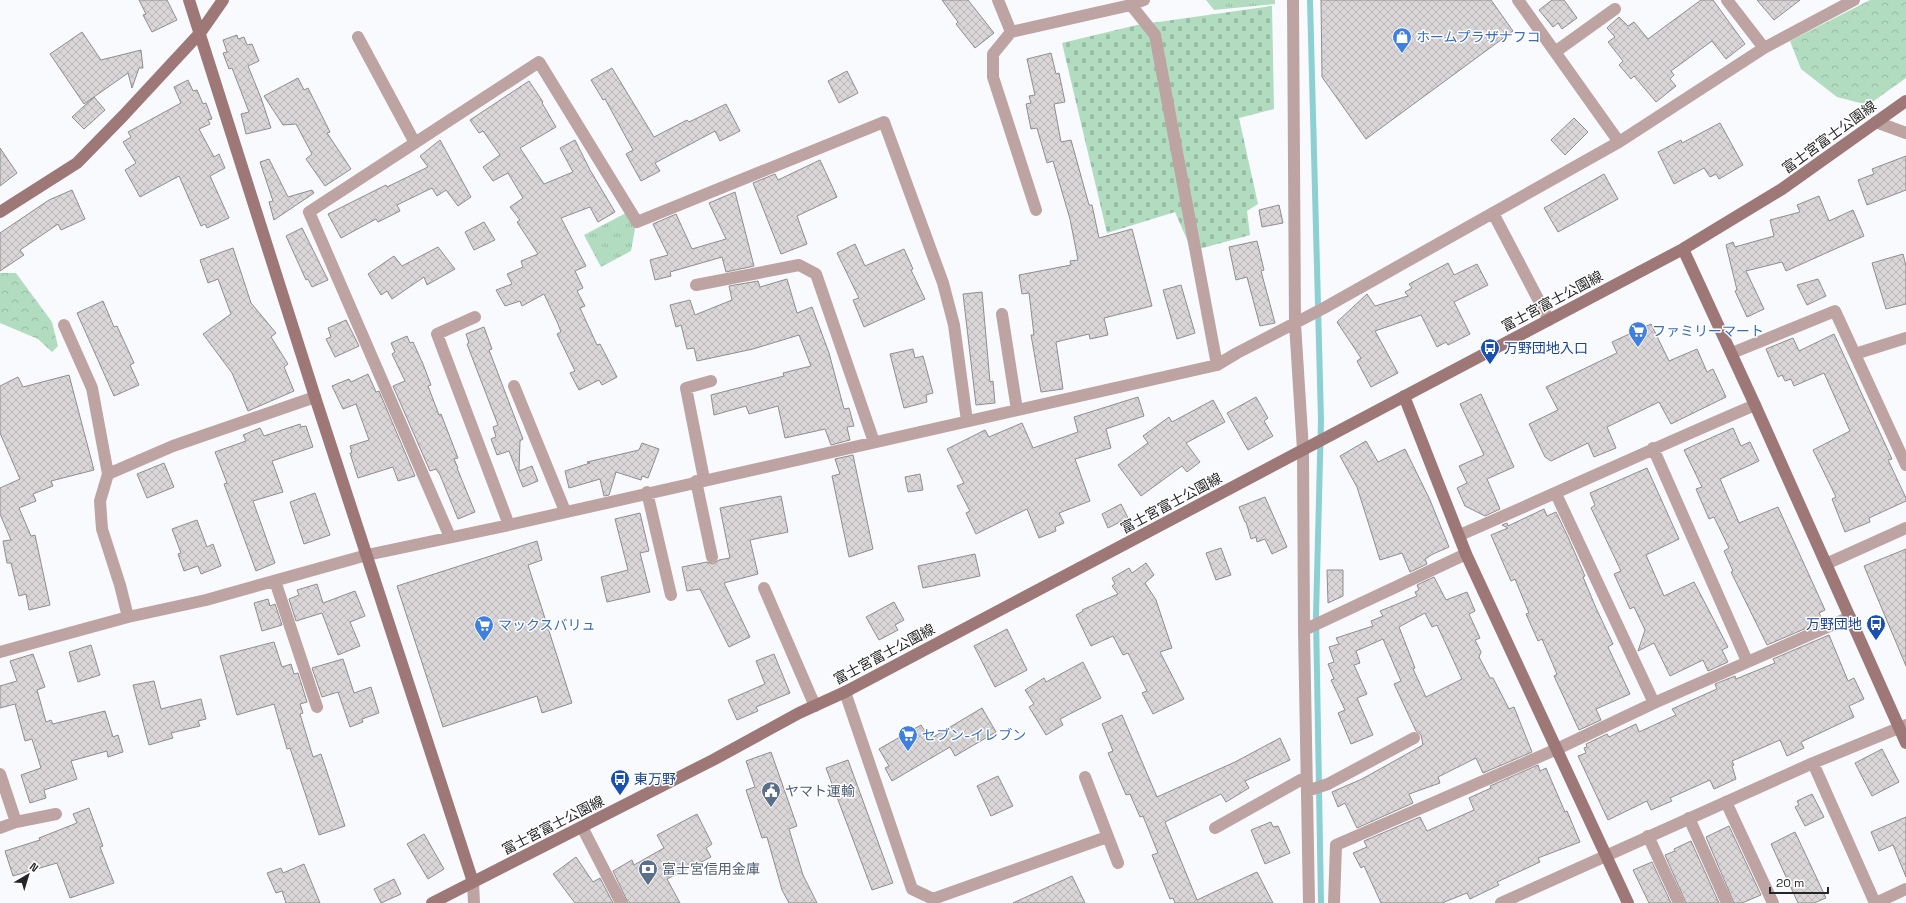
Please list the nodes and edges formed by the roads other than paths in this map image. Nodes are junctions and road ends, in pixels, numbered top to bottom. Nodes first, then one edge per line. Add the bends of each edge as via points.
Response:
1 (189, 0) edge
2 (223, 0) edge
3 (998, 0) edge
4 (1144, 0) edge
5 (1293, 0) edge
6 (1727, 0) edge
7 (1854, 0) edge
8 (1524, 2) edge
9 (1111, 4) edge
10 (1131, 5) junction
11 (1615, 9) dead end
12 (1011, 32) junction
13 (200, 33) junction
14 (358, 37) dead end
15 (1764, 48) junction
16 (1555, 52) junction
17 (1906, 101) edge
18 (1876, 122) junction
19 (1906, 133) edge
20 (1618, 142) junction
21 (415, 143) junction
22 (1036, 210) dead end
23 (0, 212) edge
24 (1493, 213) junction
25 (1683, 250) junction
26 (696, 285) dead end
27 (1002, 314) dead end
28 (475, 317) dead end
29 (1549, 320) junction
30 (1295, 324) junction
31 (64, 325) dead end
32 (1906, 338) edge
33 (1732, 353) junction
34 (1855, 354) junction
35 (1217, 365) junction
36 (711, 381) dead end
37 (514, 386) dead end
38 (1404, 396) junction
39 (315, 397) junction
40 (1756, 405) junction
41 (1017, 410) junction
42 (967, 421) junction
43 (874, 442) junction
44 (1653, 448) junction
45 (1304, 450) junction
46 (1906, 465) edge
47 (108, 474) junction
48 (700, 480) junction
49 (646, 492) junction
50 (1556, 494) junction
51 (565, 511) junction
52 (509, 525) junction
53 (1906, 528) edge
54 (1460, 535) junction
55 (450, 537) junction
56 (1466, 554) junction
57 (367, 555) junction
58 (712, 557) dead end
59 (1826, 564) junction
60 (275, 580) junction
61 (764, 588) dead end
62 (671, 595) dead end
63 (1850, 616) junction
64 (128, 617) junction
65 (1304, 630) junction
66 (0, 652) edge
67 (1747, 661) junction
68 (845, 692) junction
69 (1654, 703) junction
70 (816, 706) junction
71 (317, 707) dead end
72 (1902, 726) edge
73 (1414, 738) dead end
74 (1906, 743) edge
75 (1557, 749) junction
76 (1813, 763) junction
77 (0, 774) edge
78 (1306, 776) junction
79 (1085, 777) dead end
80 (1307, 791) junction
81 (1726, 802) junction
82 (56, 814) dead end
83 (1689, 818) junction
84 (16, 822) junction
85 (582, 827) junction
86 (0, 828) edge
87 (1215, 828) dead end
88 (1648, 836) junction
89 (1107, 837) junction
90 (1606, 855) junction
91 (1118, 863) dead end
92 (473, 882) junction
93 (1906, 889) edge
94 (432, 903) edge
95 (474, 903) edge
96 (621, 903) edge
97 (1309, 903) edge
98 (1334, 903) edge
99 (1501, 903) edge
100 (1628, 903) edge
101 (1678, 903) edge
102 (1727, 903) edge
103 (1773, 903) edge
104 (1875, 903) edge

1 - 13 street
2 - 13 street
3 - 12 street
4 - 10 street
5 - 30 street
6 - 15 street
7 - 15 street
8 - 16 street
9 - 10 street
9 - 12 street
10 - 35 street via 1156,35
11 - 16 street
12 - 22 street via 993,54 993,77
13 - 23 street via 77,163
13 - 39 street
14 - 21 street
15 - 20 street
16 - 20 street
17 - 18 street, 富士宮富士公園線
18 - 19 street
18 - 25 street, 富士宮富士公園線 via 1782,189
20 - 24 street
21 - 42 street via 539,62 637,222 884,122 943,283 954,326
21 - 55 street via 310,212
24 - 29 street
24 - 30 street
25 - 29 street, 富士宮富士公園線
25 - 33 street
26 - 43 street via 799,265 816,274
27 - 41 street
28 - 52 street via 436,334
29 - 38 street, 富士宮富士公園線
30 - 35 street
30 - 45 street
31 - 47 street via 92,388
32 - 34 street
33 - 34 street via 1835,311
33 - 40 street
34 - 46 street
35 - 41 street
36 - 48 street via 686,388
37 - 51 street
38 - 45 street, 富士宮富士公園線
38 - 54 street
39 - 47 street via 173,446
39 - 57 street
40 - 44 street
40 - 59 street
41 - 42 street
42 - 43 street
43 - 48 street
44 - 50 street
44 - 67 street
45 - 65 street
45 - 68 street, 富士宮富士公園線
47 - 64 street via 100,501 102,529
48 - 49 street
48 - 58 street
49 - 51 street
49 - 62 street
50 - 54 street
50 - 69 street
51 - 52 street
52 - 55 street
53 - 59 street
54 - 56 street
55 - 57 street
56 - 65 street
56 - 75 street
57 - 60 street
57 - 92 street
59 - 63 street
60 - 64 street via 206,600
60 - 71 street
61 - 70 street
63 - 67 street
63 - 72 street
64 - 66 street
65 - 78 street
67 - 69 street
68 - 70 street, 富士宮富士公園線
68 - 89 street via 912,889 933,899
69 - 75 street
70 - 85 street, 富士宮富士公園線
72 - 74 street
72 - 76 street
73 - 80 street via 1328,784
75 - 90 street
75 - 98 street via 1336,845
76 - 81 street
76 - 104 street
77 - 84 street
78 - 80 street
78 - 87 street
79 - 89 street
80 - 97 street
81 - 83 street
81 - 103 street
82 - 84 street
83 - 88 street
83 - 102 street
84 - 86 street
85 - 92 street, 富士宮富士公園線
85 - 96 street
88 - 90 street
88 - 101 street
89 - 91 street
90 - 99 street
90 - 100 street
92 - 94 street, 富士宮富士公園線
92 - 95 street
93 - 104 street

